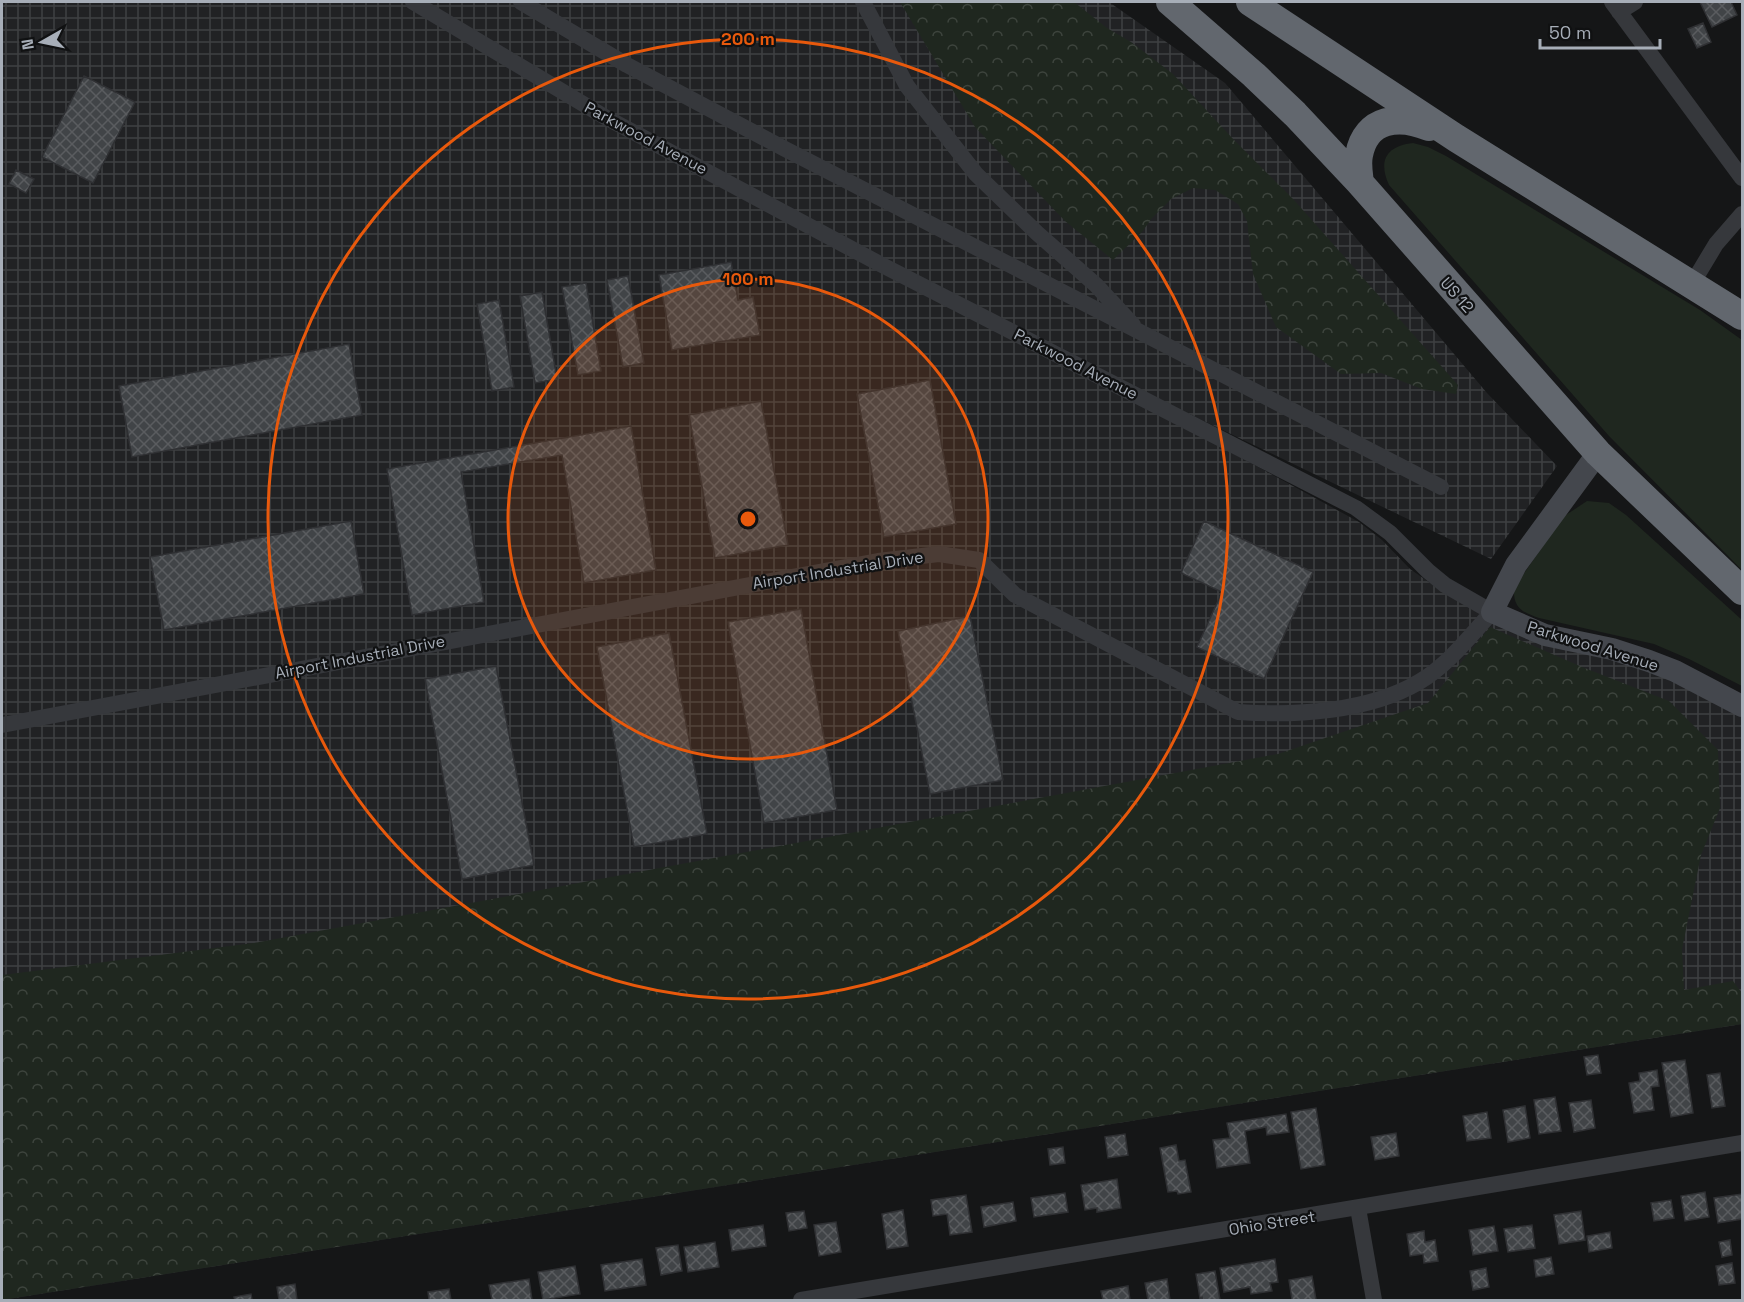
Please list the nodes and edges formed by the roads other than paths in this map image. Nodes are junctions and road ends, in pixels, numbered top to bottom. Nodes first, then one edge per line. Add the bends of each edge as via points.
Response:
1 (413, 2) edge
2 (521, 2) edge
3 (863, 2) edge
4 (1170, 2) edge
5 (1250, 2) edge
6 (1635, 2) edge
7 (1616, 7) edge
8 (1456, 138) junction
9 (1743, 178) edge
10 (1360, 183) junction
11 (1743, 214) edge
12 (1692, 284) junction
13 (1743, 316) edge
14 (1140, 333) junction
15 (1598, 453) junction
16 (1441, 487) dead end
17 (1743, 591) edge
18 (1492, 612) junction
19 (1743, 706) edge
20 (2, 724) edge
21 (1743, 1143) edge
22 (1358, 1208) junction
23 (801, 1300) edge
24 (1374, 1300) edge

1 - 18 street, Parkwood Avenue via 605,117 880,264 1356,508 1390,533 1445,585
2 - 14 street via 627,66
3 - 14 street via 907,86 976,174 1096,285
4 - 10 highway, US 12 / US 12 via 1254,75
5 - 8 highway
6 - 7 street
7 - 9 street
8 - 10 highway via 1414,121 1398,120 1376,126 1361,145
8 - 12 highway
10 - 15 highway, US 12 / US 12
11 - 12 street via 1716,244
12 - 13 highway
14 - 16 street
15 - 17 highway, US 12 / US 12
15 - 18 street, Airport Industrial Drive via 1516,565
18 - 19 street, Parkwood Avenue via 1545,635 1612,649 1676,671
18 - 20 street, Airport Industrial Drive via 1453,655 1419,682 1380,699 1304,713 1238,712 1015,595 979,560 939,554 878,561
21 - 22 street, Ohio Street
22 - 23 street, Ohio Street
22 - 24 street

